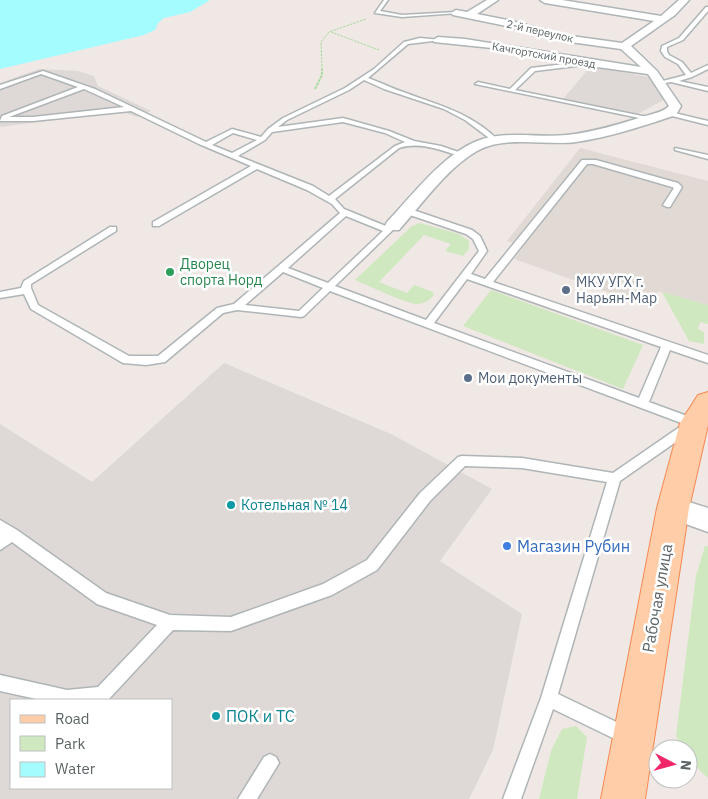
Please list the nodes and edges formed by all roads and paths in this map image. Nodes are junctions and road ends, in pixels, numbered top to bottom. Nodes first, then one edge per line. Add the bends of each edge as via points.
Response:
1 (386, 0) edge
2 (493, 0) edge
3 (545, 0) edge
4 (666, 1) edge
5 (682, 2) edge
6 (708, 8) edge
7 (376, 12) junction
8 (456, 13) joint
9 (469, 15) junction
10 (662, 19) junction
11 (330, 32) junction
12 (438, 40) joint
13 (320, 46) dead end
14 (624, 46) junction
15 (389, 59) junction
16 (590, 63) junction
17 (708, 67) edge
18 (650, 71) junction
19 (690, 76) junction
20 (364, 78) junction
21 (665, 82) junction
22 (478, 84) dead end
23 (0, 87) edge
24 (84, 87) junction
25 (708, 89) edge
26 (511, 90) junction
27 (133, 109) junction
28 (666, 113) junction
29 (647, 118) junction
30 (0, 119) edge
31 (708, 123) edge
32 (270, 130) junction
33 (263, 139) junction
34 (495, 140) junction
35 (411, 142) junction
36 (206, 145) junction
37 (677, 149) dead end
38 (463, 155) junction
39 (233, 156) junction
40 (708, 157) edge
41 (257, 166) junction
42 (330, 199) junction
43 (668, 205) dead end
44 (407, 211) junction
45 (345, 213) junction
46 (156, 224) dead end
47 (113, 228) dead end
48 (391, 228) junction
49 (281, 268) junction
50 (465, 275) junction
51 (487, 283) junction
52 (330, 288) junction
53 (27, 290) junction
54 (0, 295) edge
55 (237, 307) junction
56 (428, 324) junction
57 (667, 345) junction
58 (708, 359) edge
59 (642, 404) junction
60 (701, 412) edge
61 (615, 478) junction
62 (673, 508) junction
63 (708, 520) edge
64 (0, 526) edge
65 (12, 534) junction
66 (0, 544) edge
67 (170, 622) junction
68 (0, 683) edge
69 (548, 698) junction
70 (633, 739) junction
71 (270, 763) dead end
72 (247, 799) edge
73 (512, 799) edge
74 (623, 799) edge

1 - 7 lane
2 - 9 street
3 - 10 street
4 - 5 street
5 - 10 street
6 - 19 lane via 681,39 665,46 667,56 680,63
7 - 8 lane via 409,16
7 - 11 path
8 - 9 street, 2-й переулок
9 - 14 street, 2-й переулок via 563,38
10 - 14 street
11 - 13 path
11 - 15 path via 378,50
12 - 15 lane via 406,43
12 - 16 street, Качгортский проезд via 471,41
14 - 18 street via 636,54
15 - 20 lane
16 - 18 street, Качгортский проезд
16 - 26 lane via 533,69
17 - 19 lane
18 - 21 street
19 - 21 lane
20 - 32 lane
20 - 34 lane via 446,108
21 - 25 lane
21 - 28 street via 676,106
22 - 26 lane
23 - 24 lane via 41,72
24 - 27 lane
24 - 30 lane
26 - 29 lane
27 - 30 lane via 23,121
27 - 36 lane
28 - 29 street
28 - 31 lane
29 - 34 street via 568,139
32 - 33 lane
32 - 35 lane via 343,120
33 - 36 lane via 232,131
33 - 39 lane
34 - 38 street via 472,148
35 - 38 lane
35 - 42 lane via 397,147
36 - 39 lane
37 - 40 lane
38 - 44 street
39 - 41 lane
41 - 42 lane
41 - 46 lane
42 - 45 lane
43 - 51 lane via 678,187 675,185 585,162
44 - 48 street
44 - 50 lane via 469,232 476,238 483,251
45 - 48 lane
45 - 49 lane
47 - 53 lane via 27,283
48 - 52 lane
49 - 52 lane
49 - 55 lane
50 - 51 lane
50 - 56 lane
51 - 57 lane
52 - 55 lane via 301,314
52 - 56 lane
53 - 54 lane
53 - 55 lane via 34,306 127,360 146,362 161,359 220,310
56 - 59 lane
57 - 58 lane
57 - 59 lane
59 - 60 lane
60 - 61 lane
60 - 62 main road, Рабочая улица
61 - 67 lane via 522,462 462,461 424,496 372,565 334,586 231,624
61 - 69 lane
62 - 63 street
62 - 70 main road, Рабочая улица
64 - 65 lane
65 - 66 lane
65 - 67 lane via 102,599
67 - 68 lane via 102,695 67,698
69 - 70 lane
69 - 73 lane
70 - 74 main road, Рабочая улица
71 - 72 lane

